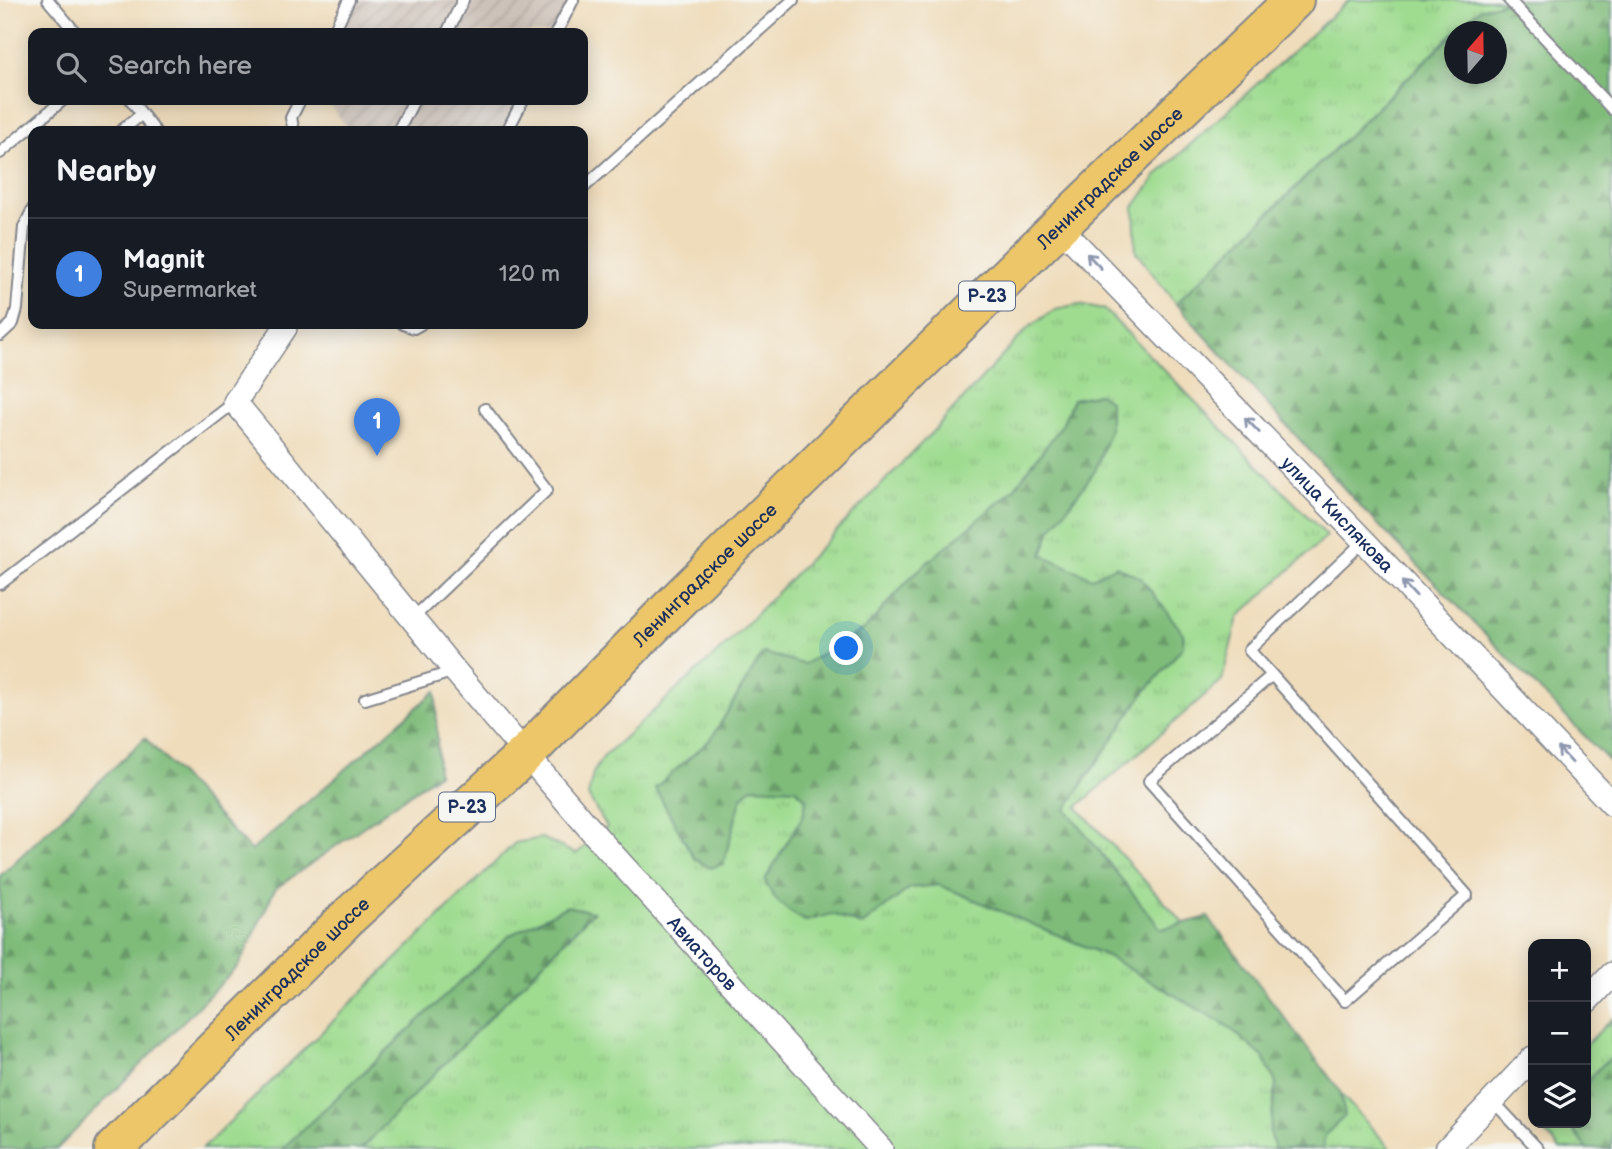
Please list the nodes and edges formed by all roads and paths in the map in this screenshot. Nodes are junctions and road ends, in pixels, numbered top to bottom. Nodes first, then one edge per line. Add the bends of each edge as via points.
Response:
1 (48, 0) edge
2 (349, 0) edge
3 (463, 0) edge
4 (573, 0) edge
5 (793, 0) edge
6 (1294, 0) edge
7 (1509, 0) edge
8 (72, 28) edge
9 (335, 28) edge
10 (449, 28) edge
11 (559, 28) edge
12 (57, 105) edge
13 (135, 105) edge
14 (298, 105) edge
15 (411, 105) edge
16 (520, 105) edge
17 (1612, 110) edge
18 (142, 114) junction
19 (32, 126) edge
20 (127, 126) edge
21 (151, 126) edge
22 (293, 126) edge
23 (401, 126) edge
24 (510, 126) edge
25 (28, 129) edge
26 (0, 153) edge
27 (588, 184) edge
28 (28, 219) edge
29 (1059, 226) junction
30 (283, 329) edge
31 (0, 335) edge
32 (235, 402) junction
33 (485, 409) dead end
34 (1364, 541) junction
35 (0, 584) edge
36 (412, 619) junction
37 (455, 671) junction
38 (1272, 675) junction
39 (365, 699) dead end
40 (527, 753) junction
41 (1612, 804) edge
42 (1612, 974) edge
43 (1591, 997) edge
44 (1528, 1063) edge
45 (1493, 1101) junction
46 (114, 1149) edge
47 (881, 1149) edge
48 (1447, 1149) edge
49 (1538, 1149) edge

1 - 8 lane
2 - 9 lane
3 - 10 lane
4 - 11 lane
5 - 27 lane
6 - 29 highway, Ленинградское шоссе / Р-23
7 - 17 lane
12 - 19 lane
13 - 18 lane
14 - 22 lane via 291,118
15 - 23 lane
16 - 24 lane
18 - 20 lane
18 - 21 lane
25 - 26 lane
28 - 31 lane via 15,316
34 -> 29 street, улица Кислякова
29 - 40 highway, Ленинградское шоссе / Р-23
30 - 32 street
32 - 35 lane
32 - 36 street, Авиаторов
33 - 36 lane via 547,490
34 - 38 lane via 1249,650
41 -> 34 street, улица Кислякова
36 - 37 street, Авиаторов
37 - 39 lane
37 - 40 street, Авиаторов
38 - 38 lane via 1466,895 1345,1001 1149,781
40 - 46 highway, Ленинградское шоссе / Р-23 via 347,918
40 - 47 street, Авиаторов via 596,836
42 - 43 street
44 - 45 street
45 - 48 street
45 - 49 lane

